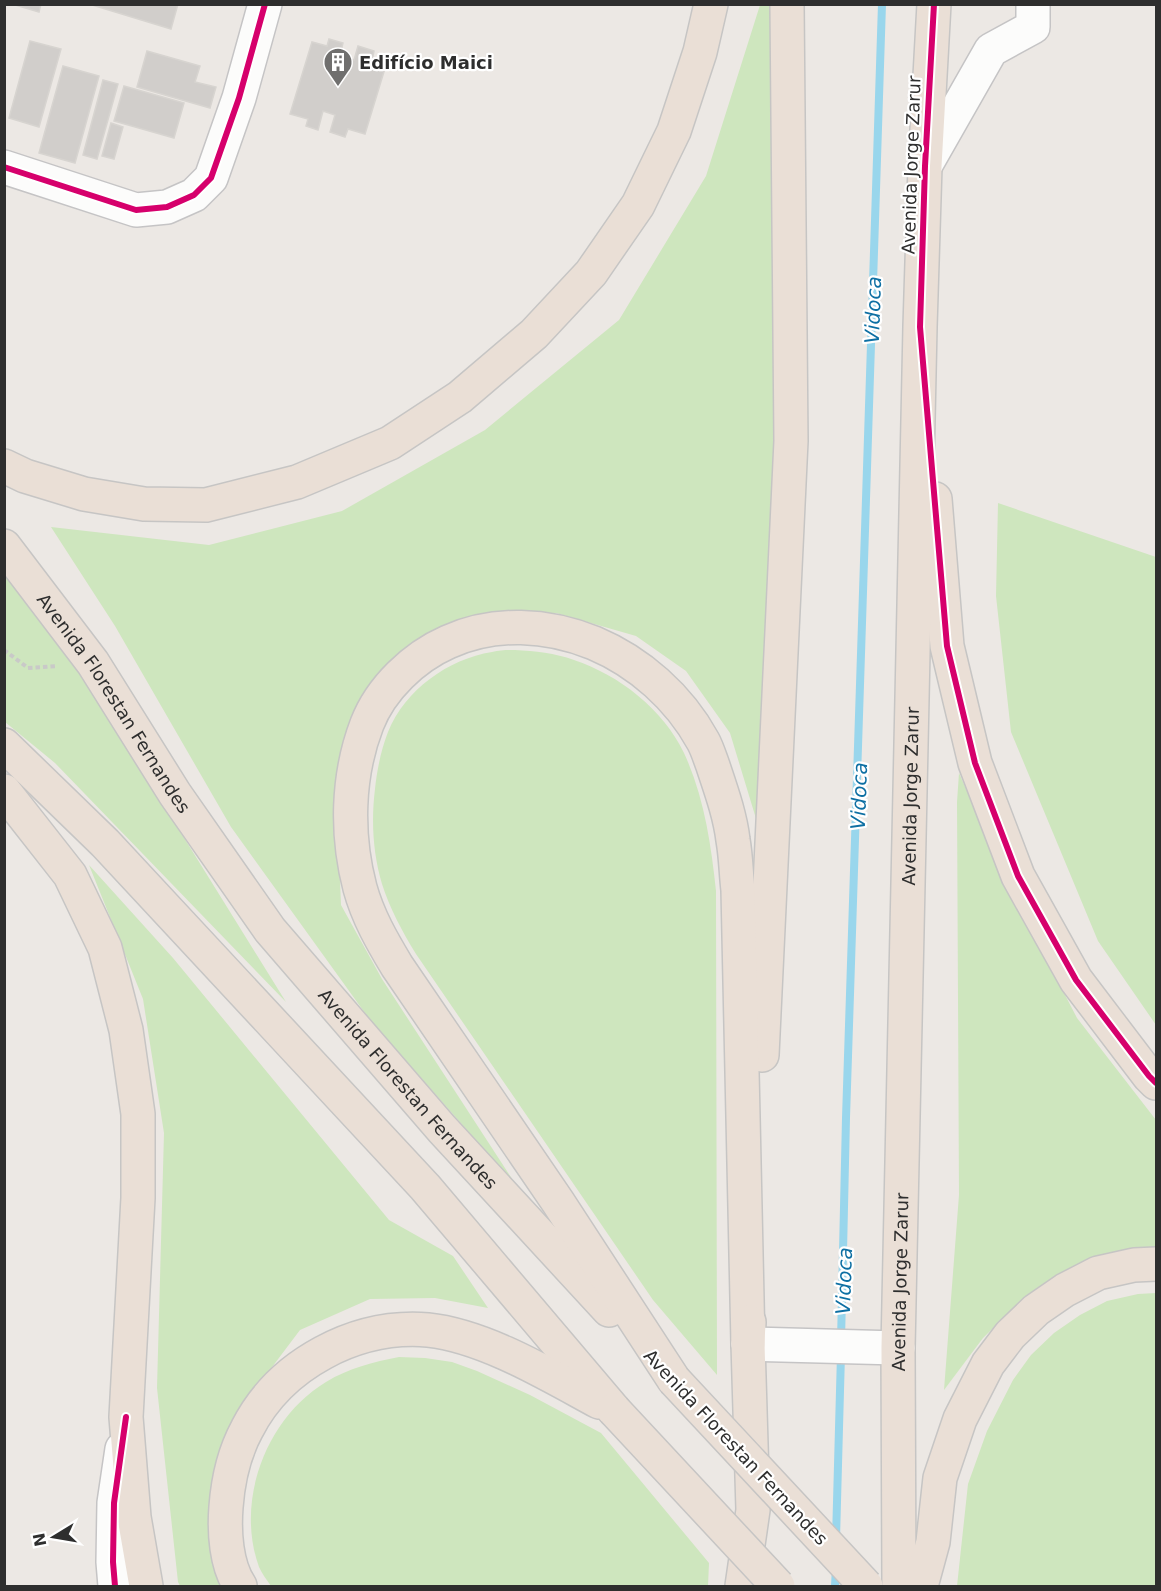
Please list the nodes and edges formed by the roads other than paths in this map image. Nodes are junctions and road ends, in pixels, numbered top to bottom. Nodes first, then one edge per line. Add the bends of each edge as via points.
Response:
1 (265, 4) edge
2 (711, 4) edge
3 (787, 4) edge
4 (934, 4) edge
5 (1033, 4) edge
6 (925, 166) junction
7 (4, 167) edge
8 (920, 327) junction
9 (4, 466) edge
10 (4, 546) edge
11 (4, 745) edge
12 (4, 791) edge
13 (1156, 1083) edge
14 (1156, 1264) edge
15 (748, 1344) junction
16 (898, 1348) junction
17 (674, 1380) junction
18 (614, 1410) junction
19 (126, 1417) junction
20 (115, 1587) edge
21 (146, 1587) edge
22 (240, 1587) edge
23 (742, 1587) edge
24 (778, 1587) edge
25 (866, 1587) edge
26 (899, 1587) edge
27 (921, 1587) edge

1 - 7 street via 239,98 211,178 194,195 166,207 136,210
2 - 9 highway via 675,131 638,205 591,273 534,334 460,397 390,443 297,482 206,505 144,504 84,495
3 - 15 highway via 791,441
4 - 6 highway, Avenida Jorge Zarur
5 - 6 street via 1034,27 991,50
6 - 8 highway, Avenida Jorge Zarur
8 - 13 highway via 947,646 975,763 1018,876 1076,980
8 - 16 highway, Avenida Jorge Zarur
10 - 17 highway, Avenida Florestan Fernandes via 93,663 175,794 270,930 442,1129
11 - 18 highway via 105,843 425,1187
12 - 19 highway via 70,875 105,948 126,1030 138,1114 138,1198
14 - 27 highway via 1098,1273 1065,1290 1036,1310 988,1364 960,1419 940,1478 933,1542
15 - 16 street
15 - 17 highway via 738,890 731,829 704,742 686,714 639,667 580,638 515,627 489,629 439,646 397,678 367,723 355,763 350,805 352,848 360,890 375,929 397,966
15 - 23 highway via 753,1510
16 - 26 highway, Avenida Jorge Zarur
17 - 25 highway, Avenida Florestan Fernandes, bridge
18 - 22 highway via 541,1371 458,1336 396,1330 337,1345 309,1360 264,1402 235,1457 227,1487 225,1518 227,1549
18 - 24 highway, bridge
19 - 20 street via 114,1503
19 - 21 highway via 134,1517

